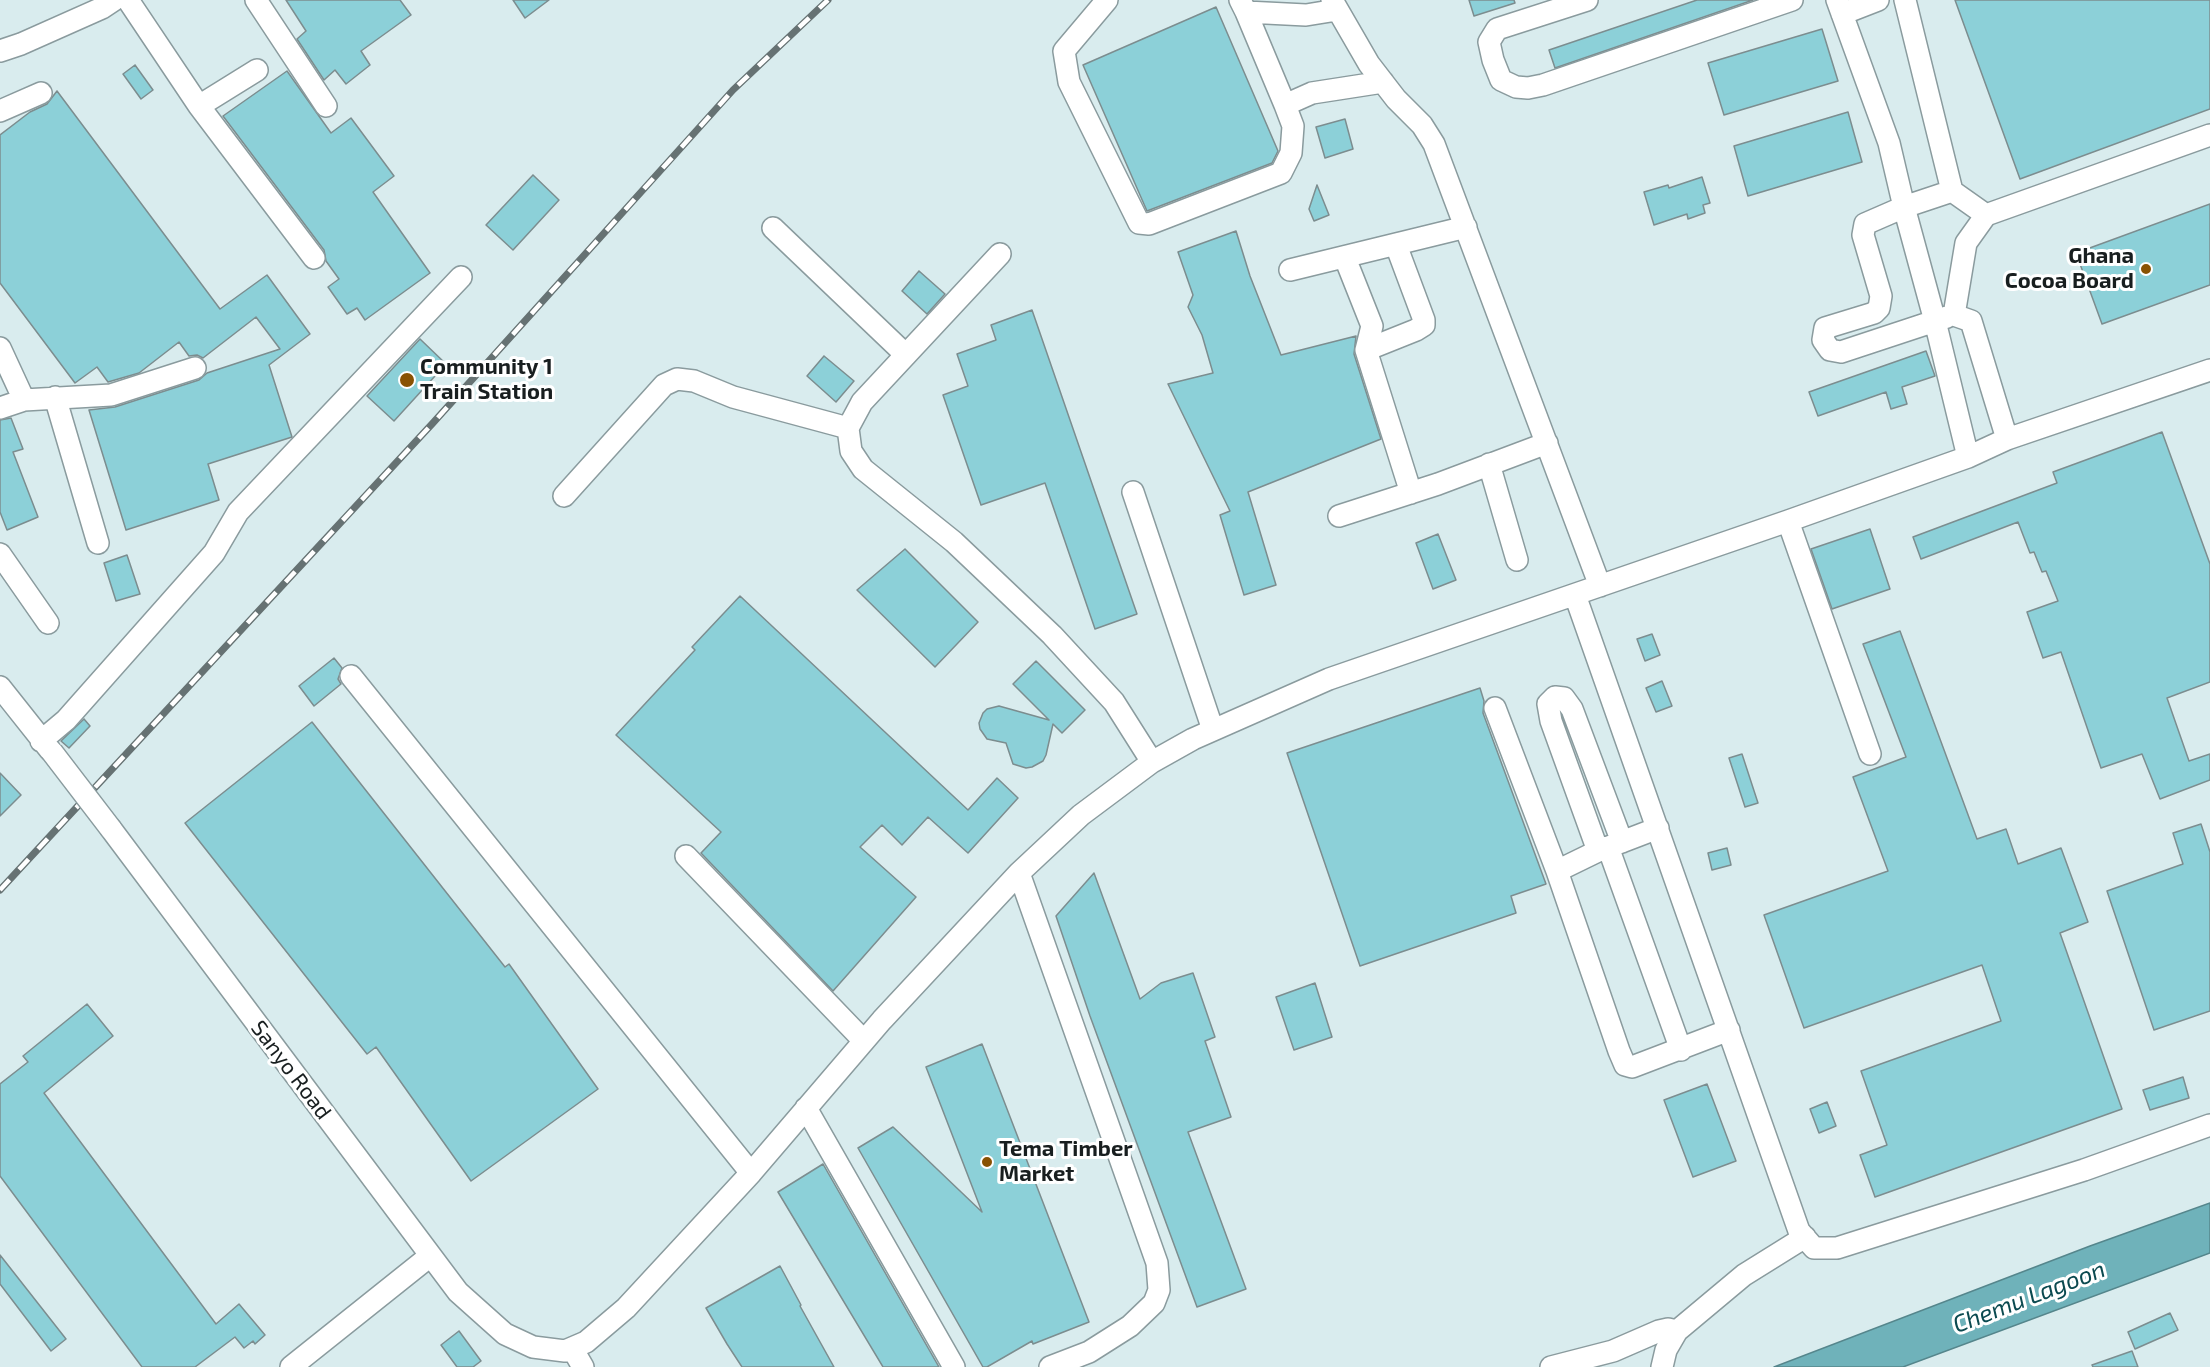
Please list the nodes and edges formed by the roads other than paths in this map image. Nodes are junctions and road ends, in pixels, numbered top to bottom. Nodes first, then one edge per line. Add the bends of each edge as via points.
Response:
1 (128, 0) edge
2 (256, 0) edge
3 (1107, 0) edge
4 (1587, 0) edge
5 (1792, 0) edge
6 (1878, 0) edge
7 (1905, 0) edge
8 (104, 3) edge
9 (1334, 5) edge
10 (1243, 6) edge
11 (1840, 7) edge
12 (0, 51) edge
13 (257, 70) dead end
14 (1383, 82) junction
15 (41, 93) dead end
16 (1286, 105) junction
17 (199, 106) junction
18 (326, 106) dead end
19 (0, 111) edge
20 (2210, 135) edge
21 (1952, 191) junction
22 (1904, 207) junction
23 (1986, 215) junction
24 (1466, 227) junction
25 (773, 228) dead end
26 (1396, 245) junction
27 (1000, 254) dead end
28 (315, 258) dead end
29 (1345, 258) junction
30 (1290, 270) dead end
31 (460, 277) dead end
32 (1944, 318) junction
33 (0, 348) edge
34 (1366, 350) junction
35 (906, 355) junction
36 (195, 368) dead end
37 (2210, 370) edge
38 (55, 397) junction
39 (24, 400) junction
40 (0, 408) edge
41 (848, 428) junction
42 (2007, 439) junction
43 (1547, 443) junction
44 (1968, 458) junction
45 (1489, 464) junction
46 (1133, 492) dead end
47 (1411, 493) junction
48 (564, 496) dead end
49 (1340, 516) dead end
50 (1788, 521) junction
51 (98, 543) dead end
52 (0, 554) edge
53 (1517, 561) dead end
54 (1600, 586) junction
55 (1575, 595) junction
56 (48, 623) dead end
57 (351, 676) dead end
58 (0, 687) edge
59 (1495, 708) dead end
60 (1213, 730) junction
61 (47, 746) junction
62 (1870, 754) dead end
63 (1152, 762) junction
64 (1658, 828) junction
65 (1609, 847) junction
66 (686, 856) dead end
67 (1557, 871) junction
68 (1019, 873) junction
69 (1729, 1030) junction
70 (864, 1041) junction
71 (1681, 1050) junction
72 (807, 1108) junction
73 (2210, 1125) edge
74 (751, 1173) junction
75 (1805, 1237) junction
76 (430, 1256) junction
77 (1677, 1331) junction
78 (572, 1348) junction
79 (291, 1367) edge
80 (584, 1367) edge
81 (954, 1367) edge
82 (1050, 1367) edge
83 (1551, 1367) edge
84 (1662, 1367) edge

1 - 17 street
2 - 18 street
3 - 16 street via 1064,51 1069,82 1139,223 1149,224 1281,173 1291,153 1293,126
4 - 5 street via 1497,29 1489,42 1501,80 1516,87 1543,85
6 - 11 street
7 - 21 street
8 - 12 street
9 - 10 street via 1306,15
9 - 14 street
10 - 16 street
11 - 22 street via 1889,143
13 - 17 street
14 - 16 street via 1312,93
14 - 24 street via 1434,144
15 - 19 street
17 - 28 street
20 - 23 street
21 - 22 street
21 - 23 street
22 - 32 street
22 - 32 street via 1865,224 1863,235 1881,296 1879,308 1825,328 1823,340 1830,350 1841,352
23 - 32 street via 1966,243
24 - 26 street
24 - 43 street
25 - 35 street
26 - 29 street
26 - 34 street via 1424,325
27 - 35 street
29 - 30 street
29 - 34 street via 1372,326
31 - 61 street via 238,512 214,553
32 - 42 street via 1971,321
32 - 44 street
33 - 39 street
34 - 47 street
35 - 41 street via 862,402
36 - 38 street via 111,395
37 - 42 street
38 - 39 street
38 - 51 street
39 - 40 street
41 - 48 street via 733,397 694,381 677,380 664,385
41 - 63 street via 851,451 863,469 954,542 1052,635 1114,702
42 - 44 street
43 - 45 street
43 - 54 street
44 - 50 street
45 - 47 street
45 - 53 street
46 - 60 street
47 - 49 street
50 - 54 street
50 - 62 street
52 - 56 street
54 - 55 street
55 - 60 street via 1329,679
55 - 64 street
57 - 74 street
58 - 61 street, Sanyo Road
59 - 67 street
60 - 63 street
61 - 76 street, Sanyo Road, bridge
63 - 68 street via 1081,815
64 - 65 street
64 - 69 street
65 - 65 street via 1572,709 1564,698 1555,697 1548,704 1551,721
65 - 67 street
65 - 71 street
66 - 70 street
67 - 71 street via 1625,1065 1632,1067
68 - 70 street
68 - 82 street via 1157,1263 1159,1290 1154,1303 1130,1326 1089,1352
69 - 71 street
69 - 75 street
70 - 72 street
72 - 74 street
72 - 81 street
73 - 75 street via 2084,1170 1837,1248 1815,1248
74 - 78 street via 626,1308 586,1342
75 - 77 street via 1744,1275
76 - 78 street, Sanyo Road via 458,1292 505,1334 533,1347 565,1351
76 - 79 street
77 - 83 street via 1659,1331 1612,1351
77 - 84 street
78 - 80 street

